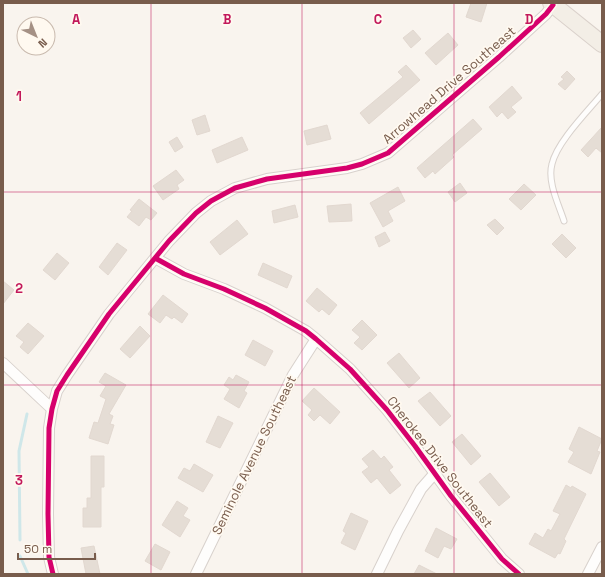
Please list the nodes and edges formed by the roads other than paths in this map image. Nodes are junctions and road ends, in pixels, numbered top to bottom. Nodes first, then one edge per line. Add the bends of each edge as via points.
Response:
1 (552, 4) edge
2 (602, 44) edge
3 (602, 94) edge
4 (564, 221) dead end
5 (155, 258) junction
6 (316, 339) junction
7 (3, 362) edge
8 (52, 409) junction
9 (435, 474) junction
10 (602, 547) edge
11 (53, 574) edge
12 (196, 574) edge
13 (377, 574) edge
14 (519, 574) edge
15 (588, 574) edge

1 - 2 main road
1 - 5 street, Arrowhead Drive Southeast via 546,14 388,153 347,168 267,179 235,188 211,200 196,213
3 - 4 lane via 558,148 551,165 553,190
5 - 6 street, Cherokee Drive Southeast via 184,274 265,308
5 - 8 street, Arrowhead Drive Southeast via 109,314 67,375
6 - 9 street, Cherokee Drive Southeast via 350,369 387,410
6 - 12 street, Seminole Avenue Southeast via 293,375
7 - 8 street
8 - 11 street, Arrowhead Drive Southeast via 49,428 48,514 49,557
9 - 13 street via 421,489
9 - 14 street, Cherokee Drive Southeast via 502,559
10 - 15 street

